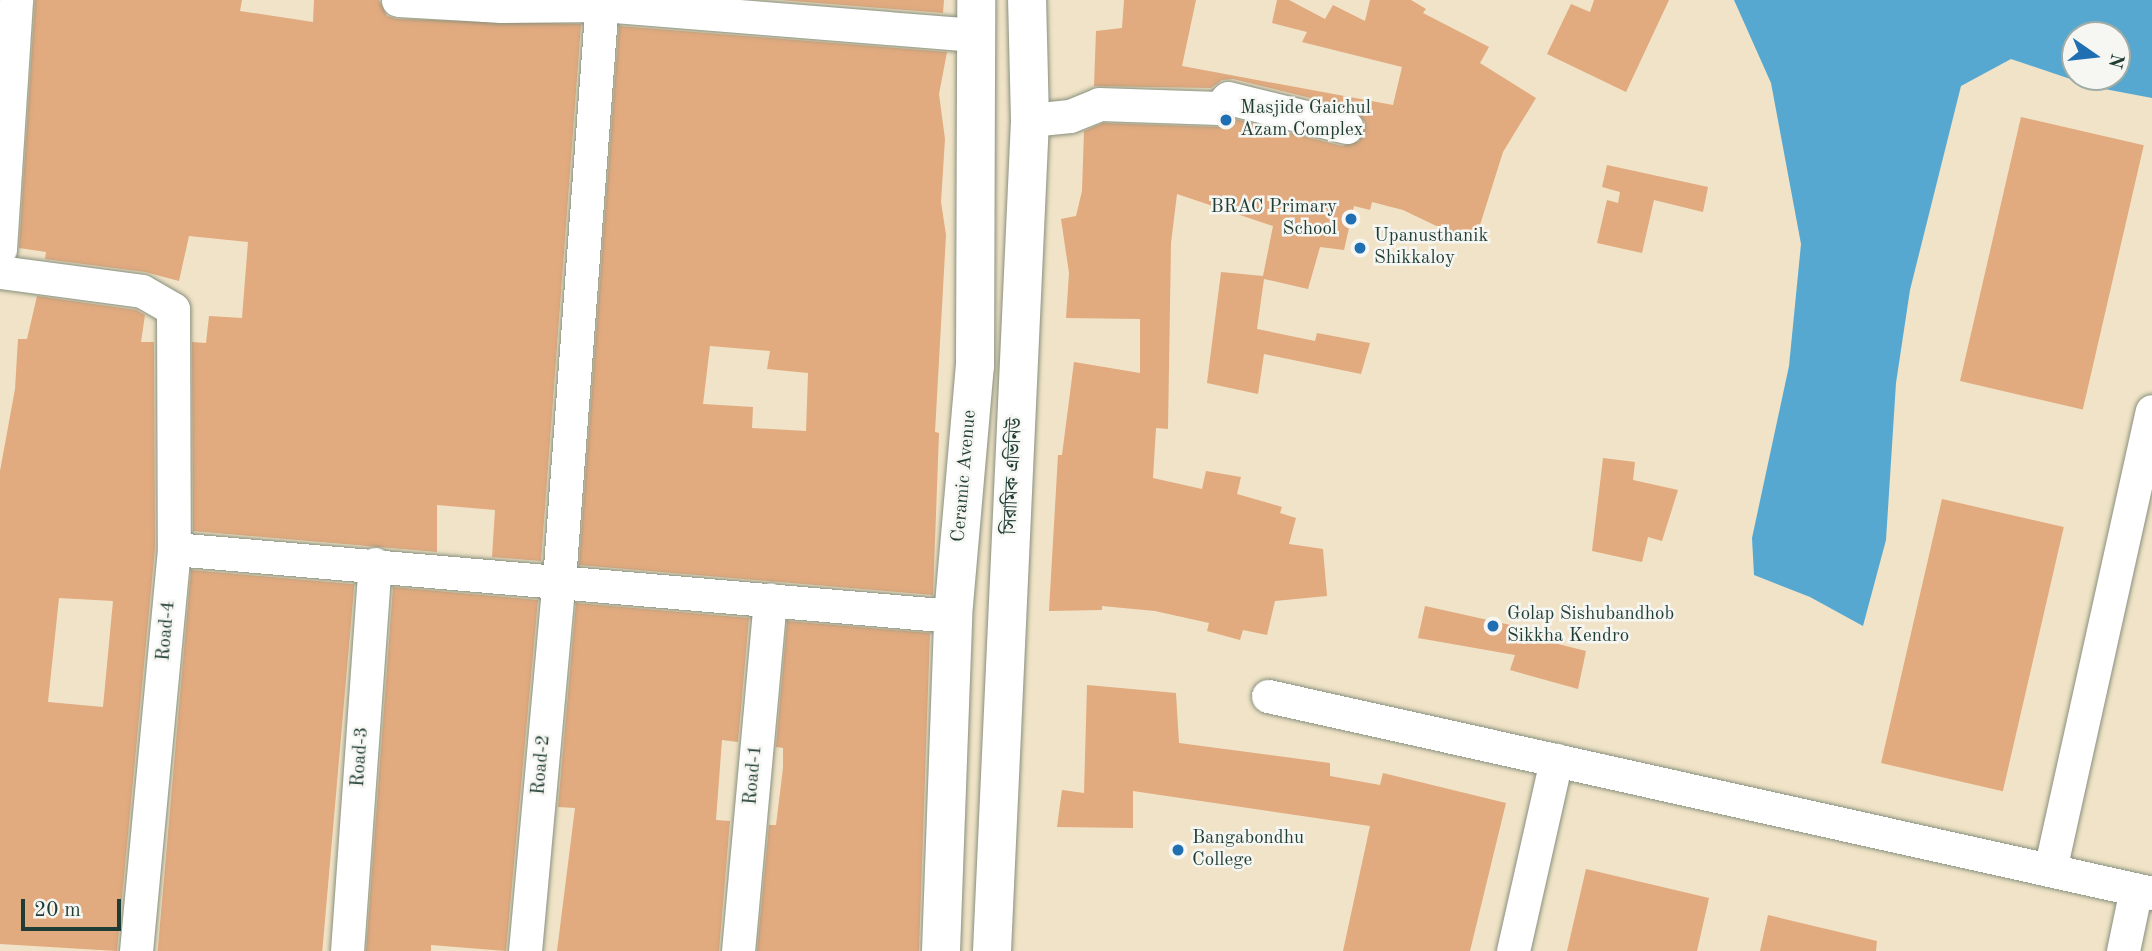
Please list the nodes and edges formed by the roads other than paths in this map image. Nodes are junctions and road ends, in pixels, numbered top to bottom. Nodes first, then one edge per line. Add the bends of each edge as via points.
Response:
1 (16, 0) edge
2 (398, 0) edge
3 (1027, 0) edge
4 (485, 3) edge
5 (602, 3) edge
6 (739, 8) edge
7 (851, 12) edge
8 (975, 17) edge
9 (1030, 120) junction
10 (1346, 127) dead end
11 (0, 249) edge
12 (0, 272) edge
13 (2152, 411) edge
14 (2145, 475) edge
15 (174, 549) junction
16 (375, 564) junction
17 (559, 580) junction
18 (770, 599) junction
19 (953, 616) junction
20 (1268, 696) dead end
21 (1556, 760) junction
22 (2050, 870) junction
23 (2144, 891) edge
24 (136, 951) edge
25 (347, 951) edge
26 (525, 951) edge
27 (738, 951) edge
28 (941, 951) edge
29 (992, 951) edge
30 (1513, 951) edge
31 (2123, 951) edge

1 - 11 street
2 - 4 street
3 - 9 main road, সিরামিক এভিনিউ
4 - 5 street
5 - 6 street
5 - 17 street, Road-2
6 - 7 street
7 - 8 street
8 - 19 main road, Ceramic Avenue via 975,366
9 - 10 street via 1070,116 1099,104 1219,108 1228,98
9 - 29 main road, সিরামিক এভিনিউ
12 - 15 street, Road-4 via 142,291 173,309
13 - 14 street
14 - 22 street
15 - 16 street
15 - 24 street, Road-4
16 - 17 street
16 - 25 street, Road-3
17 - 18 street
17 - 26 street, Road-2
18 - 19 street
18 - 27 street, Road-1
19 - 28 main road, Ceramic Avenue
20 - 21 street
21 - 22 street
21 - 30 street
22 - 23 street
23 - 31 street

